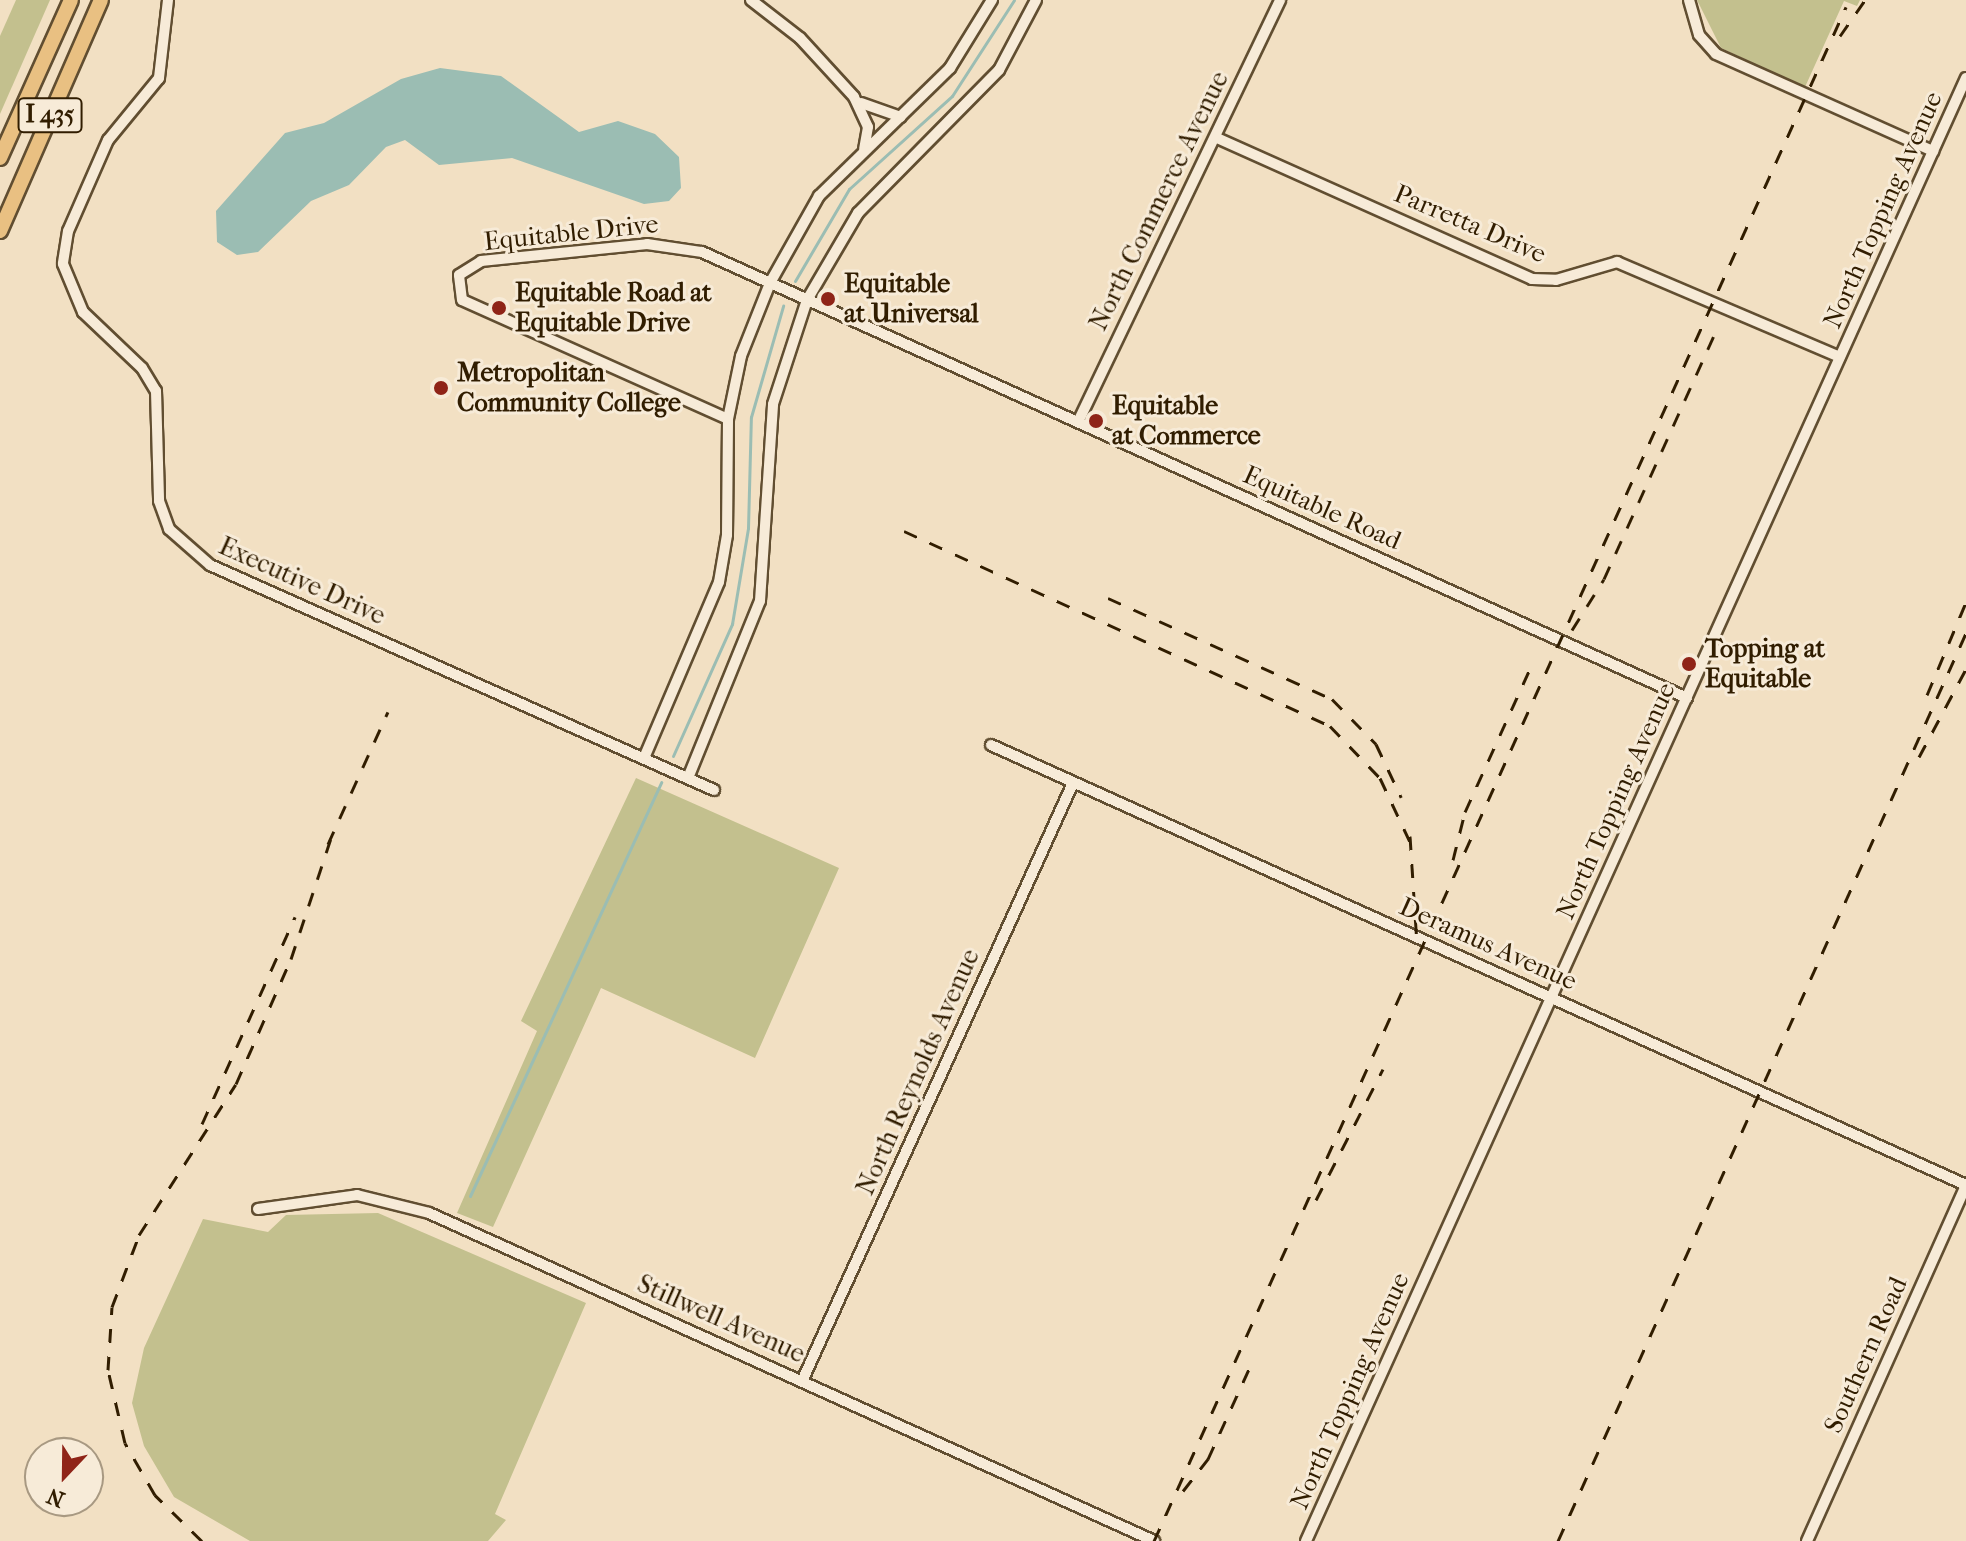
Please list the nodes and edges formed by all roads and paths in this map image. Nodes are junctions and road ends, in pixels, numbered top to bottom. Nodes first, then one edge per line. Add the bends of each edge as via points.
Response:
1 (71, 0) edge
2 (101, 0) edge
3 (168, 0) edge
4 (751, 0) edge
5 (992, 0) edge
6 (1036, 0) edge
7 (1280, 0) edge
8 (1689, 0) edge
9 (1966, 78) edge
10 (854, 97) junction
11 (901, 117) junction
12 (1217, 138) junction
13 (1933, 151) junction
14 (862, 152) junction
15 (0, 158) edge
16 (0, 231) edge
17 (770, 283) junction
18 (807, 300) junction
19 (1840, 357) junction
20 (728, 419) junction
21 (1078, 422) junction
22 (1687, 698) junction
23 (991, 745) dead end
24 (644, 758) junction
25 (688, 778) junction
26 (1073, 783) junction
27 (714, 790) dead end
28 (1552, 997) junction
29 (1966, 1186) edge
30 (258, 1209) dead end
31 (803, 1379) junction
32 (1154, 1541) edge
33 (1306, 1541) edge
34 (1807, 1541) edge

1 - 15 highway, I 435
2 - 16 highway, I 435
3 - 24 street, Executive Drive via 159,78 124,118 68,231 63,264 83,312 142,368 156,391 159,501 187,550
4 - 10 street via 800,38
5 - 11 street via 956,60
6 - 18 street via 999,70 858,213
7 - 12 street, North Commerce Avenue
8 - 13 street via 1699,35 1716,54
9 - 13 street, North Topping Avenue
10 - 11 street via 875,112
10 - 14 street via 868,127
11 - 14 street
12 - 19 street, Parretta Drive via 1532,279 1556,280 1603,262 1626,264
12 - 21 street, North Commerce Avenue via 1151,260
13 - 19 street, North Topping Avenue
14 - 17 street via 807,213
17 - 18 street, Equitable Drive
17 - 20 street via 741,356
17 - 20 street, Equitable Drive via 664,244 472,265 459,275 462,300
18 - 21 street, Equitable Road
18 - 25 street via 773,404 760,601
19 - 22 street, North Topping Avenue
20 - 24 street via 727,535 719,582
21 - 22 street, Equitable Road
22 - 28 street, North Topping Avenue
23 - 26 street, Deramus Avenue
24 - 25 street, Executive Drive
25 - 27 street, Executive Drive
26 - 28 street, Deramus Avenue
26 - 31 street, North Reynolds Avenue
28 - 29 street, Deramus Avenue
28 - 33 street, North Topping Avenue
29 - 34 street, Southern Road
30 - 31 street, Stillwell Avenue via 357,1195 398,1201
31 - 32 street, Stillwell Avenue

